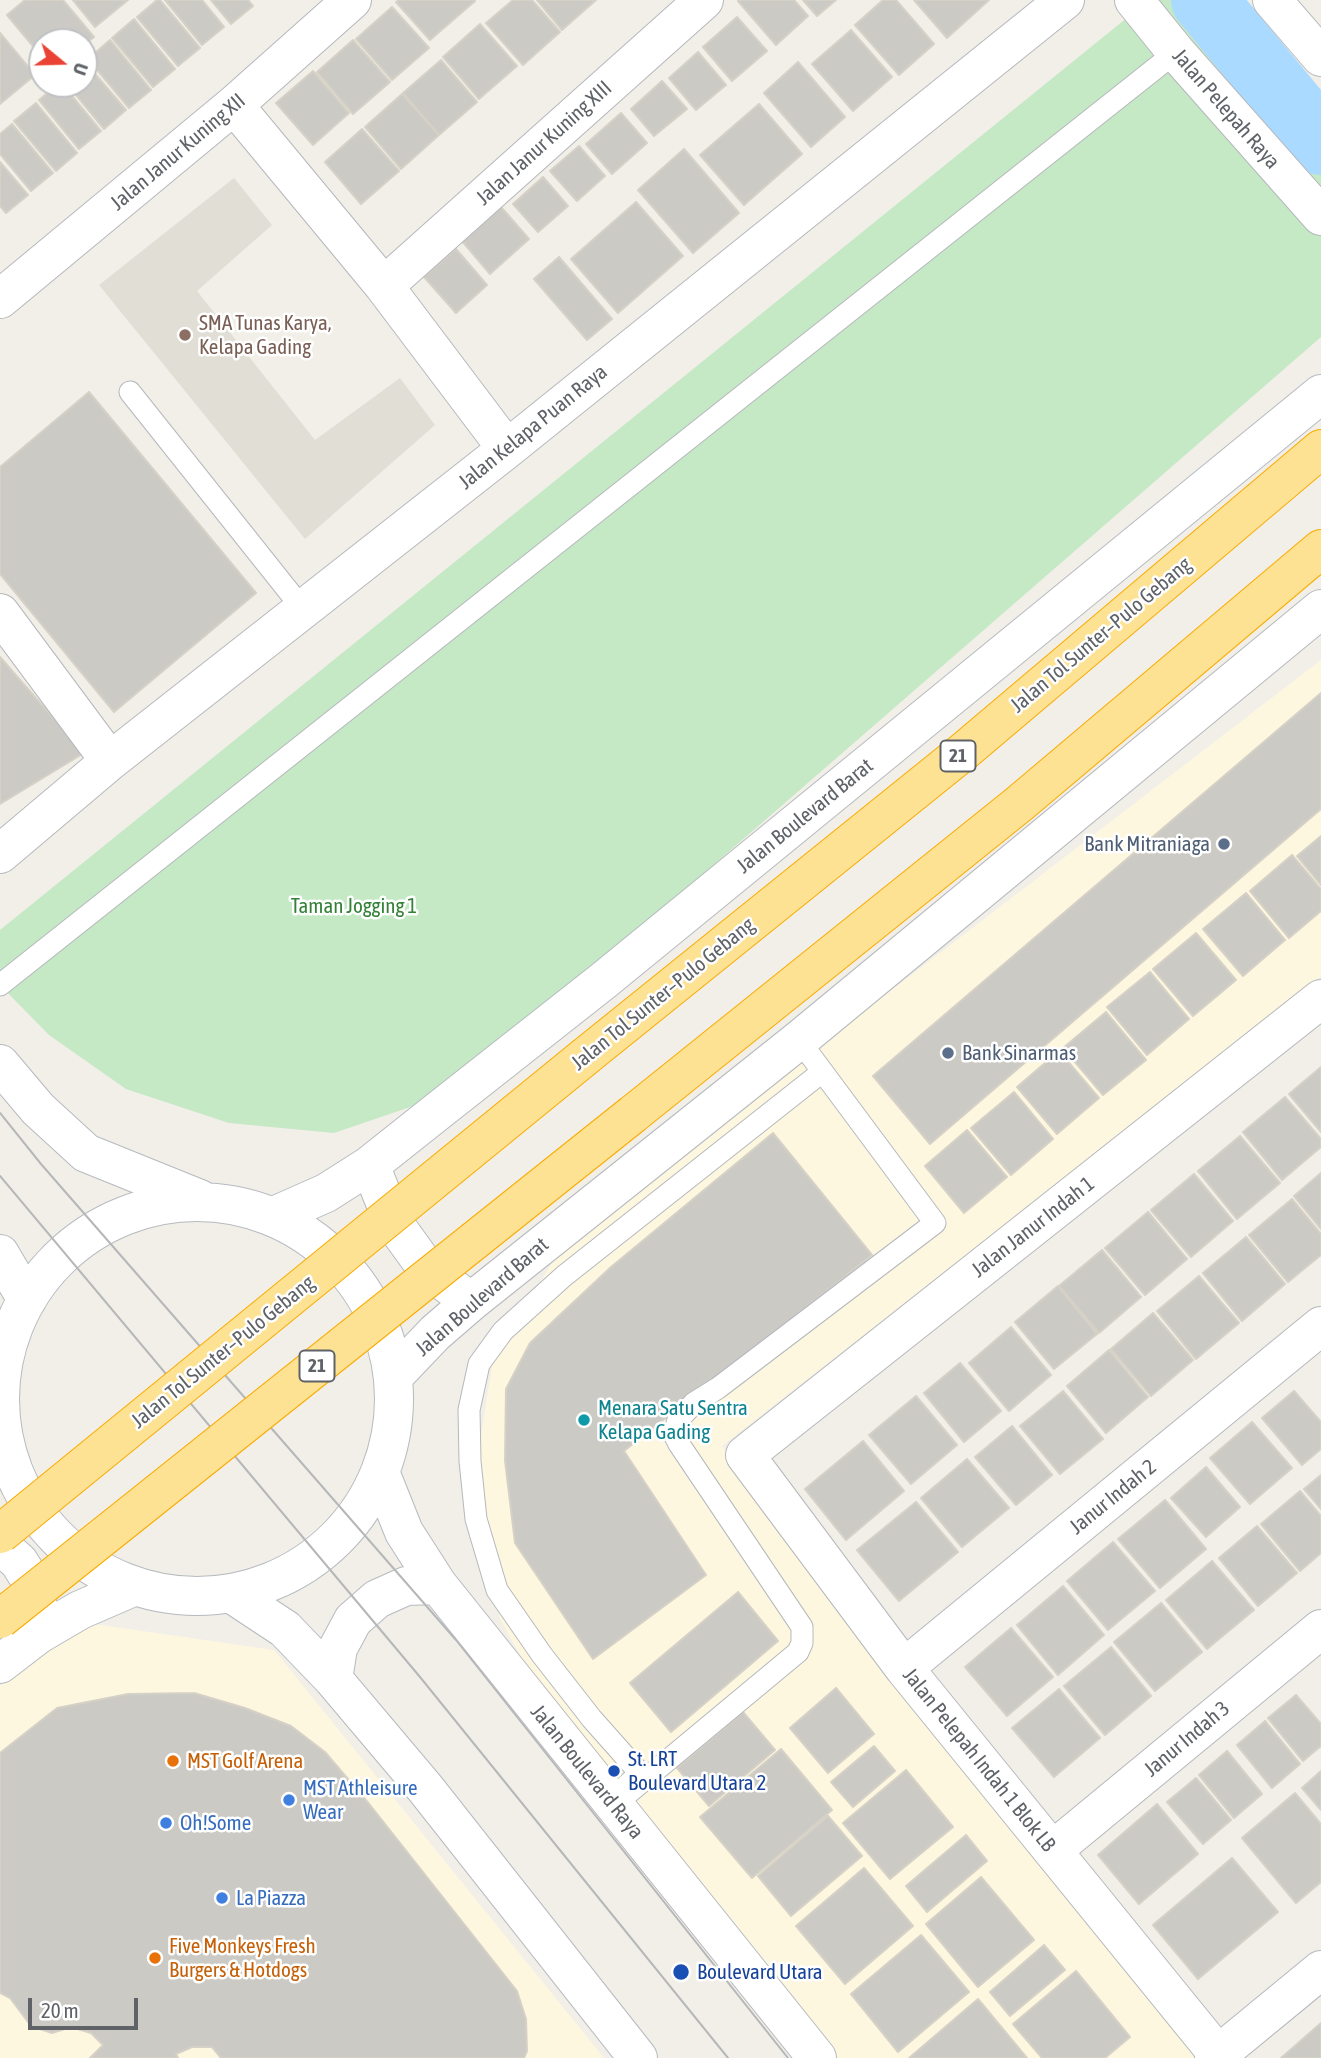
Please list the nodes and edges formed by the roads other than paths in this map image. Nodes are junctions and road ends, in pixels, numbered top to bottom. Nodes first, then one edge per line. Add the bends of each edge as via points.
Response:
1 (352, 0) edge
2 (704, 0) edge
3 (1065, 0) edge
4 (1134, 0) edge
5 (1272, 0) edge
6 (1176, 52) junction
7 (1321, 57) edge
8 (234, 105) junction
9 (1321, 216) edge
10 (384, 286) junction
11 (0, 299) edge
12 (130, 393) dead end
13 (1321, 394) edge
14 (508, 449) junction
15 (1321, 449) edge
16 (1321, 549) edge
17 (302, 608) junction
18 (1321, 609) edge
19 (0, 613) edge
20 (110, 761) junction
21 (0, 854) edge
22 (0, 985) edge
23 (1321, 999) edge
24 (799, 1041) junction
25 (0, 1064) edge
26 (822, 1072) junction
27 (370, 1165) junction
28 (207, 1202) junction
29 (274, 1216) junction
30 (0, 1254) edge
31 (27, 1300) junction
32 (471, 1301) junction
33 (1321, 1326) edge
34 (393, 1377) junction
35 (745, 1455) joint
36 (3, 1461) edge
37 (380, 1472) junction
38 (0, 1534) edge
39 (0, 1545) edge
40 (438, 1585) junction
41 (133, 1587) junction
42 (232, 1594) junction
43 (0, 1619) edge
44 (1321, 1629) edge
45 (38, 1634) junction
46 (0, 1664) edge
47 (904, 1668) junction
48 (333, 1679) junction
49 (612, 1803) junction
50 (1053, 1850) junction
51 (1321, 1970) edge
52 (1218, 2057) edge
53 (638, 2058) edge
54 (817, 2058) edge

1 - 8 main road, Jalan Janur Kuning XII
2 - 10 main road, Jalan Janur Kuning XIII
3 - 14 main road, Jalan Kelapa Puan Raya
4 - 6 main road, Jalan Pelepah Raya
5 - 7 main road
6 - 9 main road, Jalan Pelepah Raya
6 - 22 lane
8 - 10 main road
8 - 11 main road, Jalan Janur Kuning XII
10 - 14 main road
12 - 17 lane
13 - 27 main road, Jalan Boulevard Barat via 603,981
14 - 17 main road, Jalan Kelapa Puan Raya
15 - 38 highway, Jalan Tol Sunter–Pulo Gebang / 21, bridge via 963,752
16 - 43 highway, 21, bridge via 998,821
17 - 20 main road, Jalan Kelapa Puan Raya
18 - 24 main road, Jalan Boulevard Barat
19 - 20 main road
20 - 21 main road, Jalan Kelapa Puan Raya
23 - 35 main road, Jalan Janur Indah 1
24 - 26 lane
24 - 32 main road, Jalan Boulevard Barat
25 - 28 main road via 38,1109 86,1153
26 - 49 lane via 564,1276 503,1331 479,1364 469,1410 475,1519 497,1590 542,1656 639,1772
26 - 49 lane via 935,1223 694,1403 678,1420 674,1434 802,1627 802,1643 798,1652
27 - 29 main road, Jalan Boulevard Barat via 326,1193
27 - 32 main road via 393,1222 427,1269
28 - 29 main road
28 - 31 main road via 154,1206 104,1226 61,1257
29 - 34 main road via 324,1247 354,1279 377,1317
30 - 31 main road
31 - 36 main road via 10,1340 1,1384
32 - 34 main road, Jalan Boulevard Barat
33 - 47 main road, Janur Indah 2
34 - 37 main road via 390,1435
35 - 47 main road, Jalan Pelepah Indah 1 Blok LB
36 - 41 main road via 55,1536 84,1562
37 - 40 main road, Jalan Boulevard Raya via 404,1532
37 - 42 main road via 362,1507 337,1538 306,1564 270,1583
39 - 45 main road via 31,1581 38,1606
40 - 48 main road via 406,1586 377,1599 353,1620 338,1648
40 - 49 main road, Jalan Boulevard Raya
41 - 42 main road via 193,1598
41 - 45 main road
42 - 48 main road via 285,1629
44 - 50 main road, Janur Indah 3
45 - 46 main road
47 - 50 main road, Jalan Pelepah Indah 1 Blok LB
48 - 53 main road
49 - 54 main road, Jalan Boulevard Raya
50 - 52 main road, Jalan Pelepah Indah 1 Blok LB
51 - 52 main road

